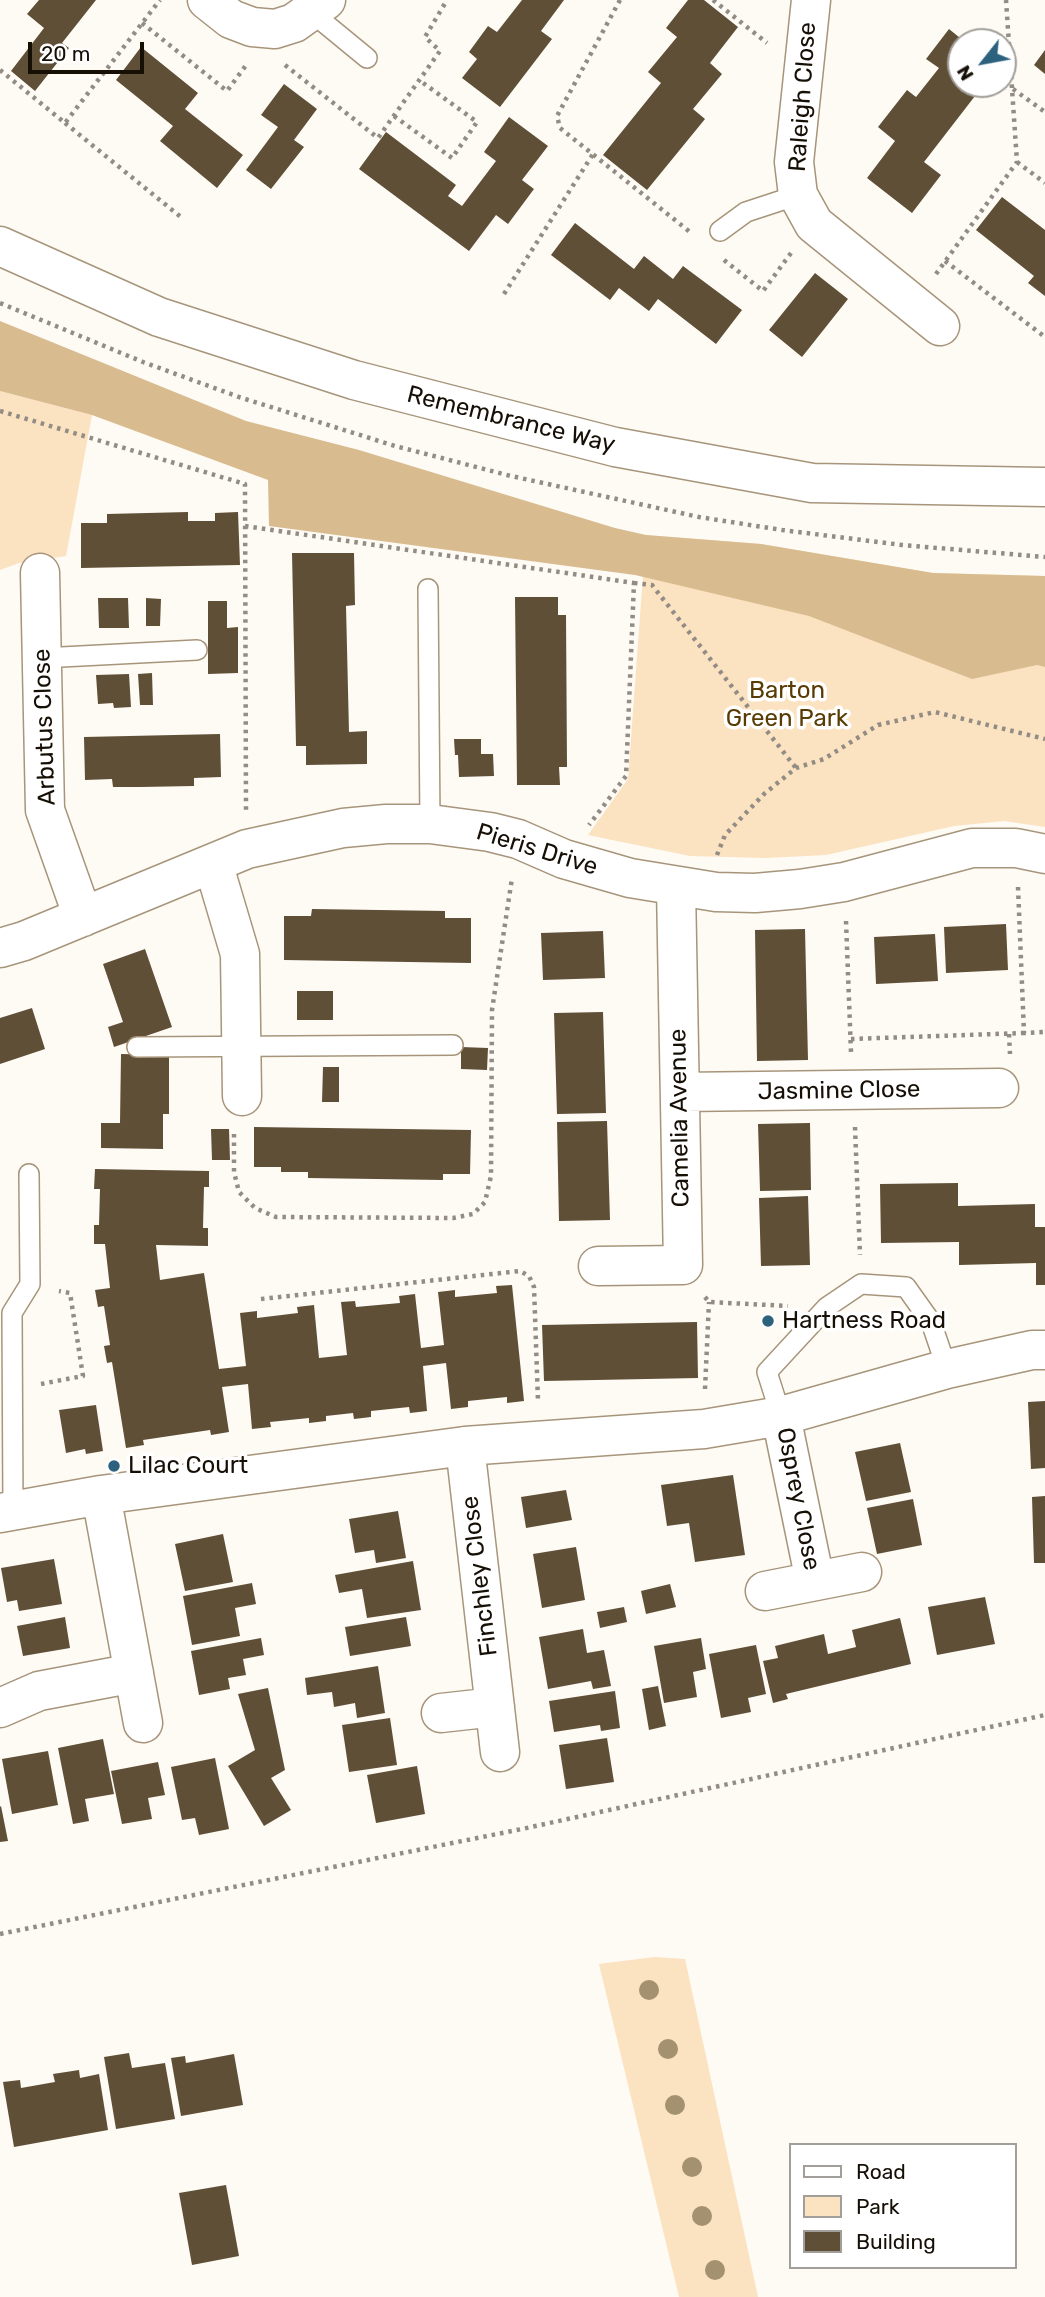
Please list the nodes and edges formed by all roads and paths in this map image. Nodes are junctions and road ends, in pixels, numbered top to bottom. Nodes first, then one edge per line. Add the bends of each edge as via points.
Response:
1 (160, 0) edge
2 (207, 0) edge
3 (620, 0) edge
4 (713, 0) edge
5 (811, 0) edge
6 (1006, 0) edge
7 (318, 6) edge
8 (142, 23) junction
9 (1008, 28) edge
10 (367, 58) dead end
11 (249, 62) dead end
12 (0, 70) edge
13 (803, 72) junction
14 (419, 80) dead end
15 (1017, 92) edge
16 (1013, 98) edge
17 (1045, 112) edge
18 (394, 116) dead end
19 (65, 123) junction
20 (593, 154) junction
21 (1017, 162) junction
22 (1045, 183) edge
23 (806, 209) junction
24 (182, 218) dead end
25 (719, 231) dead end
26 (698, 239) dead end
27 (0, 246) edge
28 (719, 256) dead end
29 (945, 261) junction
30 (504, 294) dead end
31 (927, 315) joint
32 (1045, 337) edge
33 (0, 411) edge
34 (1045, 487) edge
35 (245, 526) junction
36 (40, 573) dead end
37 (634, 583) junction
38 (428, 589) dead end
39 (197, 650) dead end
40 (42, 658) junction
41 (1045, 738) edge
42 (796, 768) junction
43 (429, 824) junction
44 (518, 839) junction
45 (1030, 851) edge
46 (230, 856) junction
47 (564, 859) junction
48 (676, 887) junction
49 (716, 892) junction
50 (83, 917) junction
51 (0, 948) edge
52 (1045, 1032) edge
53 (1024, 1033) junction
54 (851, 1039) dead end
55 (453, 1045) dead end
56 (137, 1047) dead end
57 (242, 1047) junction
58 (999, 1088) dead end
59 (680, 1092) junction
60 (243, 1096) joint
61 (29, 1174) dead end
62 (683, 1265) junction
63 (598, 1266) dead end
64 (30, 1284) junction
65 (261, 1299) dead end
66 (709, 1303) junction
67 (827, 1307) junction
68 (1045, 1350) edge
69 (947, 1369) junction
70 (12, 1390) junction
71 (781, 1416) junction
72 (704, 1429) junction
73 (540, 1441) junction
74 (465, 1446) junction
75 (101, 1495) junction
76 (6, 1512) edge
77 (862, 1572) dead end
78 (815, 1581) junction
79 (765, 1591) dead end
80 (134, 1673) junction
81 (495, 1707) junction
82 (0, 1708) edge
83 (441, 1713) dead end
84 (1045, 1714) edge
85 (144, 1723) dead end
86 (500, 1752) dead end
87 (0, 1934) edge

1 - 8 path
2 - 7 main road via 232,19 275,29 294,23
3 - 20 path via 557,116 560,128
4 - 13 path
5 - 13 main road, Raleigh Close
6 - 9 path
7 - 10 lane
8 - 11 path via 227,91
8 - 19 path
12 - 19 path
13 - 23 main road, Raleigh Close via 794,162
14 - 18 path via 477,122 471,131 452,158
15 - 17 path
16 - 21 path
19 - 24 path
20 - 26 path
20 - 30 path
21 - 22 path
21 - 29 path
23 - 25 lane, Raleigh Close via 746,212
23 - 28 path via 763,290
23 - 31 main road
27 - 34 main road, Remembrance Way via 159,317 211,334 354,380 615,447 812,483
29 - 31 path
29 - 32 path
33 - 35 path via 245,484
35 - 37 path
35 - 46 path
36 - 40 main road, Arbutus Close
37 - 42 path via 652,585
37 - 47 path via 626,776
38 - 43 lane
39 - 40 lane
40 - 50 main road, Arbutus Close via 45,810
41 - 42 path via 935,712 878,725 824,759
42 - 49 path via 725,835 714,863
43 - 44 main road, Pieris Drive
43 - 46 main road, Pieris Drive via 342,828
44 - 47 main road, Pieris Drive
44 - 60 path via 492,1010 491,1177 485,1202 473,1214 453,1218 276,1217 255,1208 239,1192 234,1172 234,1107
45 - 49 main road, Pieris Drive via 972,848 876,875 800,889
45 - 53 path
46 - 50 main road, Pieris Drive
46 - 57 main road via 240,954
47 - 48 main road, Pieris Drive
48 - 49 main road, Pieris Drive
48 - 59 main road, Camelia Avenue
50 - 51 main road, Pieris Drive
52 - 53 path
53 - 54 path
55 - 57 lane
56 - 57 lane
57 - 60 main road
58 - 59 main road, Jasmine Close
59 - 62 main road, Camelia Avenue
61 - 64 lane
62 - 63 main road
62 - 66 path
64 - 70 lane via 12,1313
64 - 70 path via 70,1293 83,1376
65 - 73 path via 520,1271 534,1287
66 - 67 path
66 - 72 path
67 - 69 lane via 861,1284 906,1287 931,1322
67 - 71 lane via 767,1372
68 - 69 main road
69 - 71 main road
70 - 76 lane
71 - 72 main road
71 - 78 main road, Osprey Close
72 - 73 main road
73 - 74 main road
74 - 75 main road
74 - 81 main road, Finchley Close
75 - 76 main road
75 - 80 main road
77 - 78 main road, Osprey Close
78 - 79 main road, Osprey Close
80 - 82 main road via 39,1691
80 - 85 main road
81 - 83 main road
81 - 86 main road, Finchley Close
84 - 87 path via 509,1832

